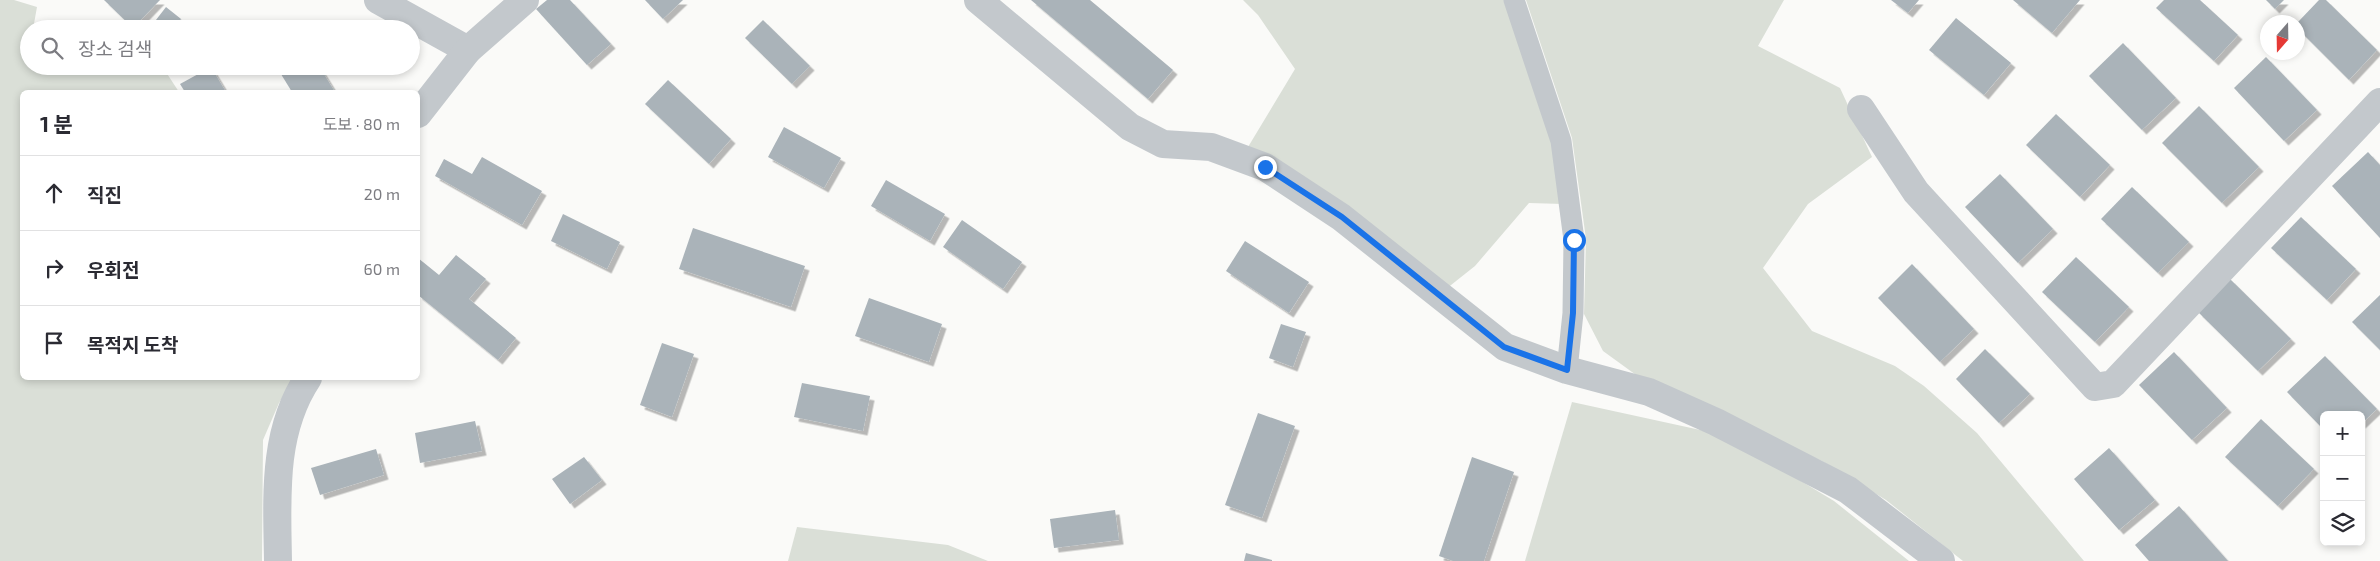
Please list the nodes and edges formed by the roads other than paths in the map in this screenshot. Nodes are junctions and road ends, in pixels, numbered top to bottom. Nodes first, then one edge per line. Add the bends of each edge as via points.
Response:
1 (378, 0) edge
2 (525, 0) edge
3 (978, 0) edge
4 (1514, 0) edge
5 (414, 20) edge
6 (420, 23) edge
7 (468, 50) junction
8 (2380, 102) edge
9 (1860, 109) dead end
10 (420, 111) edge
11 (1567, 370) junction
12 (307, 380) edge
13 (278, 561) edge
14 (1940, 561) edge

1 - 5 street
2 - 7 street
3 - 11 street via 1130,127 1163,144 1211,147 1265,167 1342,217 1504,347
4 - 11 lane via 1561,141 1574,240 1573,313
6 - 7 street
7 - 10 street
8 - 9 street via 2113,384 2095,387 1916,192
11 - 14 street via 1649,392 1716,422 1848,490
12 - 13 street via 297,394 282,438 277,483

